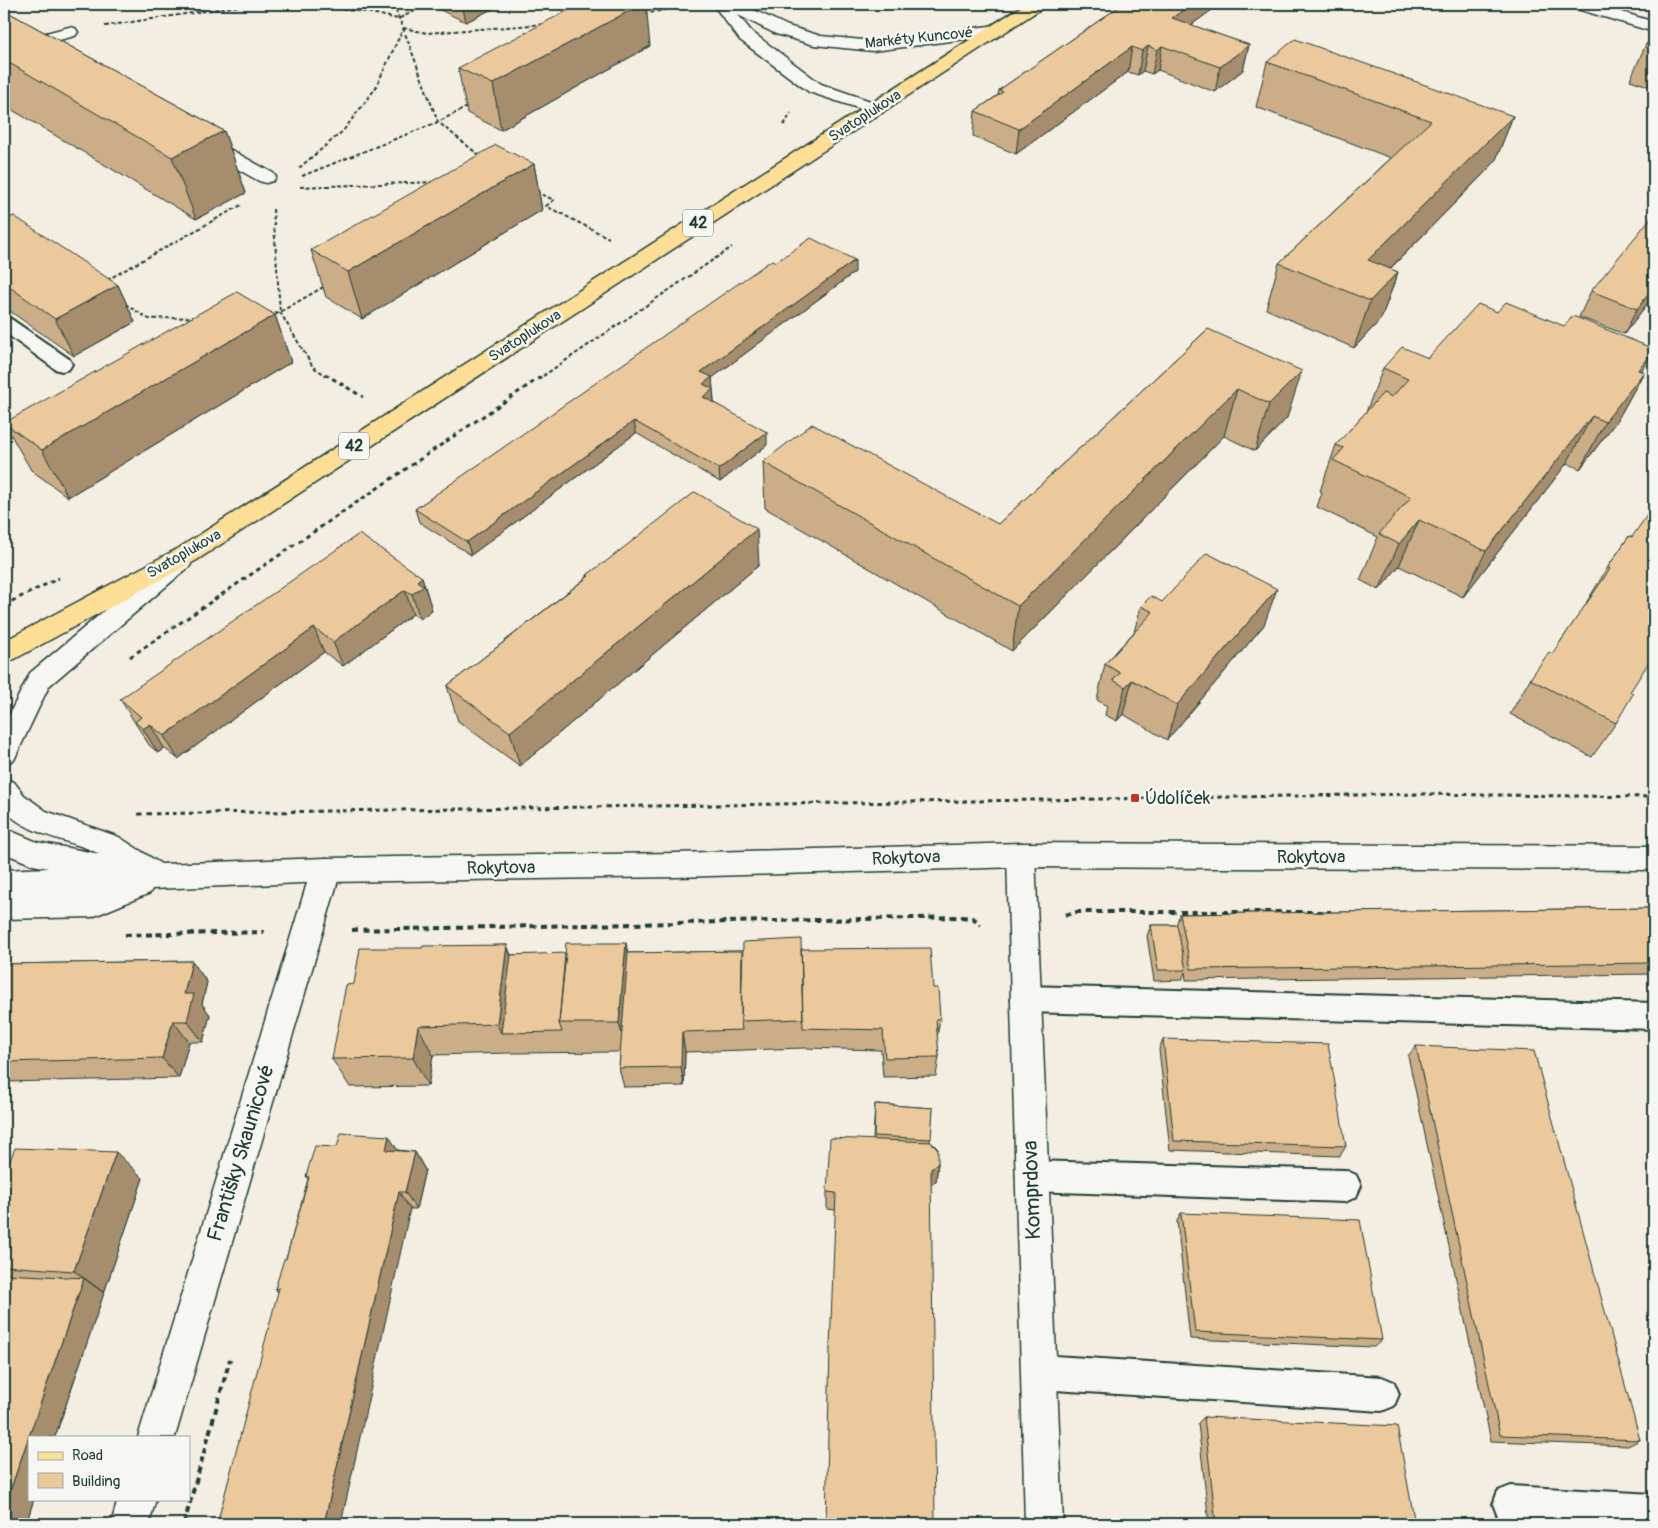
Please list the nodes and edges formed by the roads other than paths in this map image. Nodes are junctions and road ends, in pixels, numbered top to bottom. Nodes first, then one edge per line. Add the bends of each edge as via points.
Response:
1 (721, 4) edge
2 (728, 4) edge
3 (1036, 4) edge
4 (1580, 4) edge
5 (1654, 27) edge
6 (997, 30) junction
7 (69, 32) road end
8 (28, 44) junction
9 (4, 49) edge
10 (45, 53) edge
11 (876, 109) junction
12 (190, 134) edge
13 (266, 177) dead end
14 (4, 324) edge
15 (62, 364) dead end
16 (188, 554) junction
17 (4, 653) edge
18 (4, 752) edge
19 (4, 790) edge
20 (4, 840) edge
21 (1021, 855) junction
22 (1654, 858) edge
23 (326, 870) junction
24 (157, 877) junction
25 (4, 882) edge
26 (4, 906) edge
27 (1026, 999) junction
28 (1654, 1016) edge
29 (1032, 1176) junction
30 (1345, 1186) dead end
31 (1038, 1372) junction
32 (1382, 1394) dead end
33 (156, 1436) edge
34 (137, 1500) edge
35 (1511, 1504) dead end
36 (1654, 1512) edge
37 (130, 1524) edge
38 (1044, 1524) edge

1 - 11 street via 746,36 815,88
2 - 6 street, Markéty Kuncové via 782,30 820,41 873,46
3 - 6 main road, Svatoplukova / 42
4 - 5 street
6 - 11 main road, Svatoplukova / 42
7 - 8 street
8 - 9 street
8 - 10 street
11 - 16 main road, Svatoplukova / 42
12 - 13 street
14 - 15 lane
16 - 17 main road, Svatoplukova / 42
16 - 18 street via 39,680
19 - 24 street via 13,804 40,823 104,843
20 - 24 street via 33,853
21 - 22 street, Rokytova
21 - 23 street, Rokytova
21 - 27 street, Komprdova
23 - 24 street, Rokytova
23 - 33 street, Františky Skaunicové
24 - 25 street
24 - 26 street via 92,904
27 - 28 lane
27 - 29 street, Komprdova
29 - 30 lane
29 - 31 street, Komprdova
31 - 32 lane
31 - 38 street, Komprdova
34 - 37 street
35 - 36 lane

